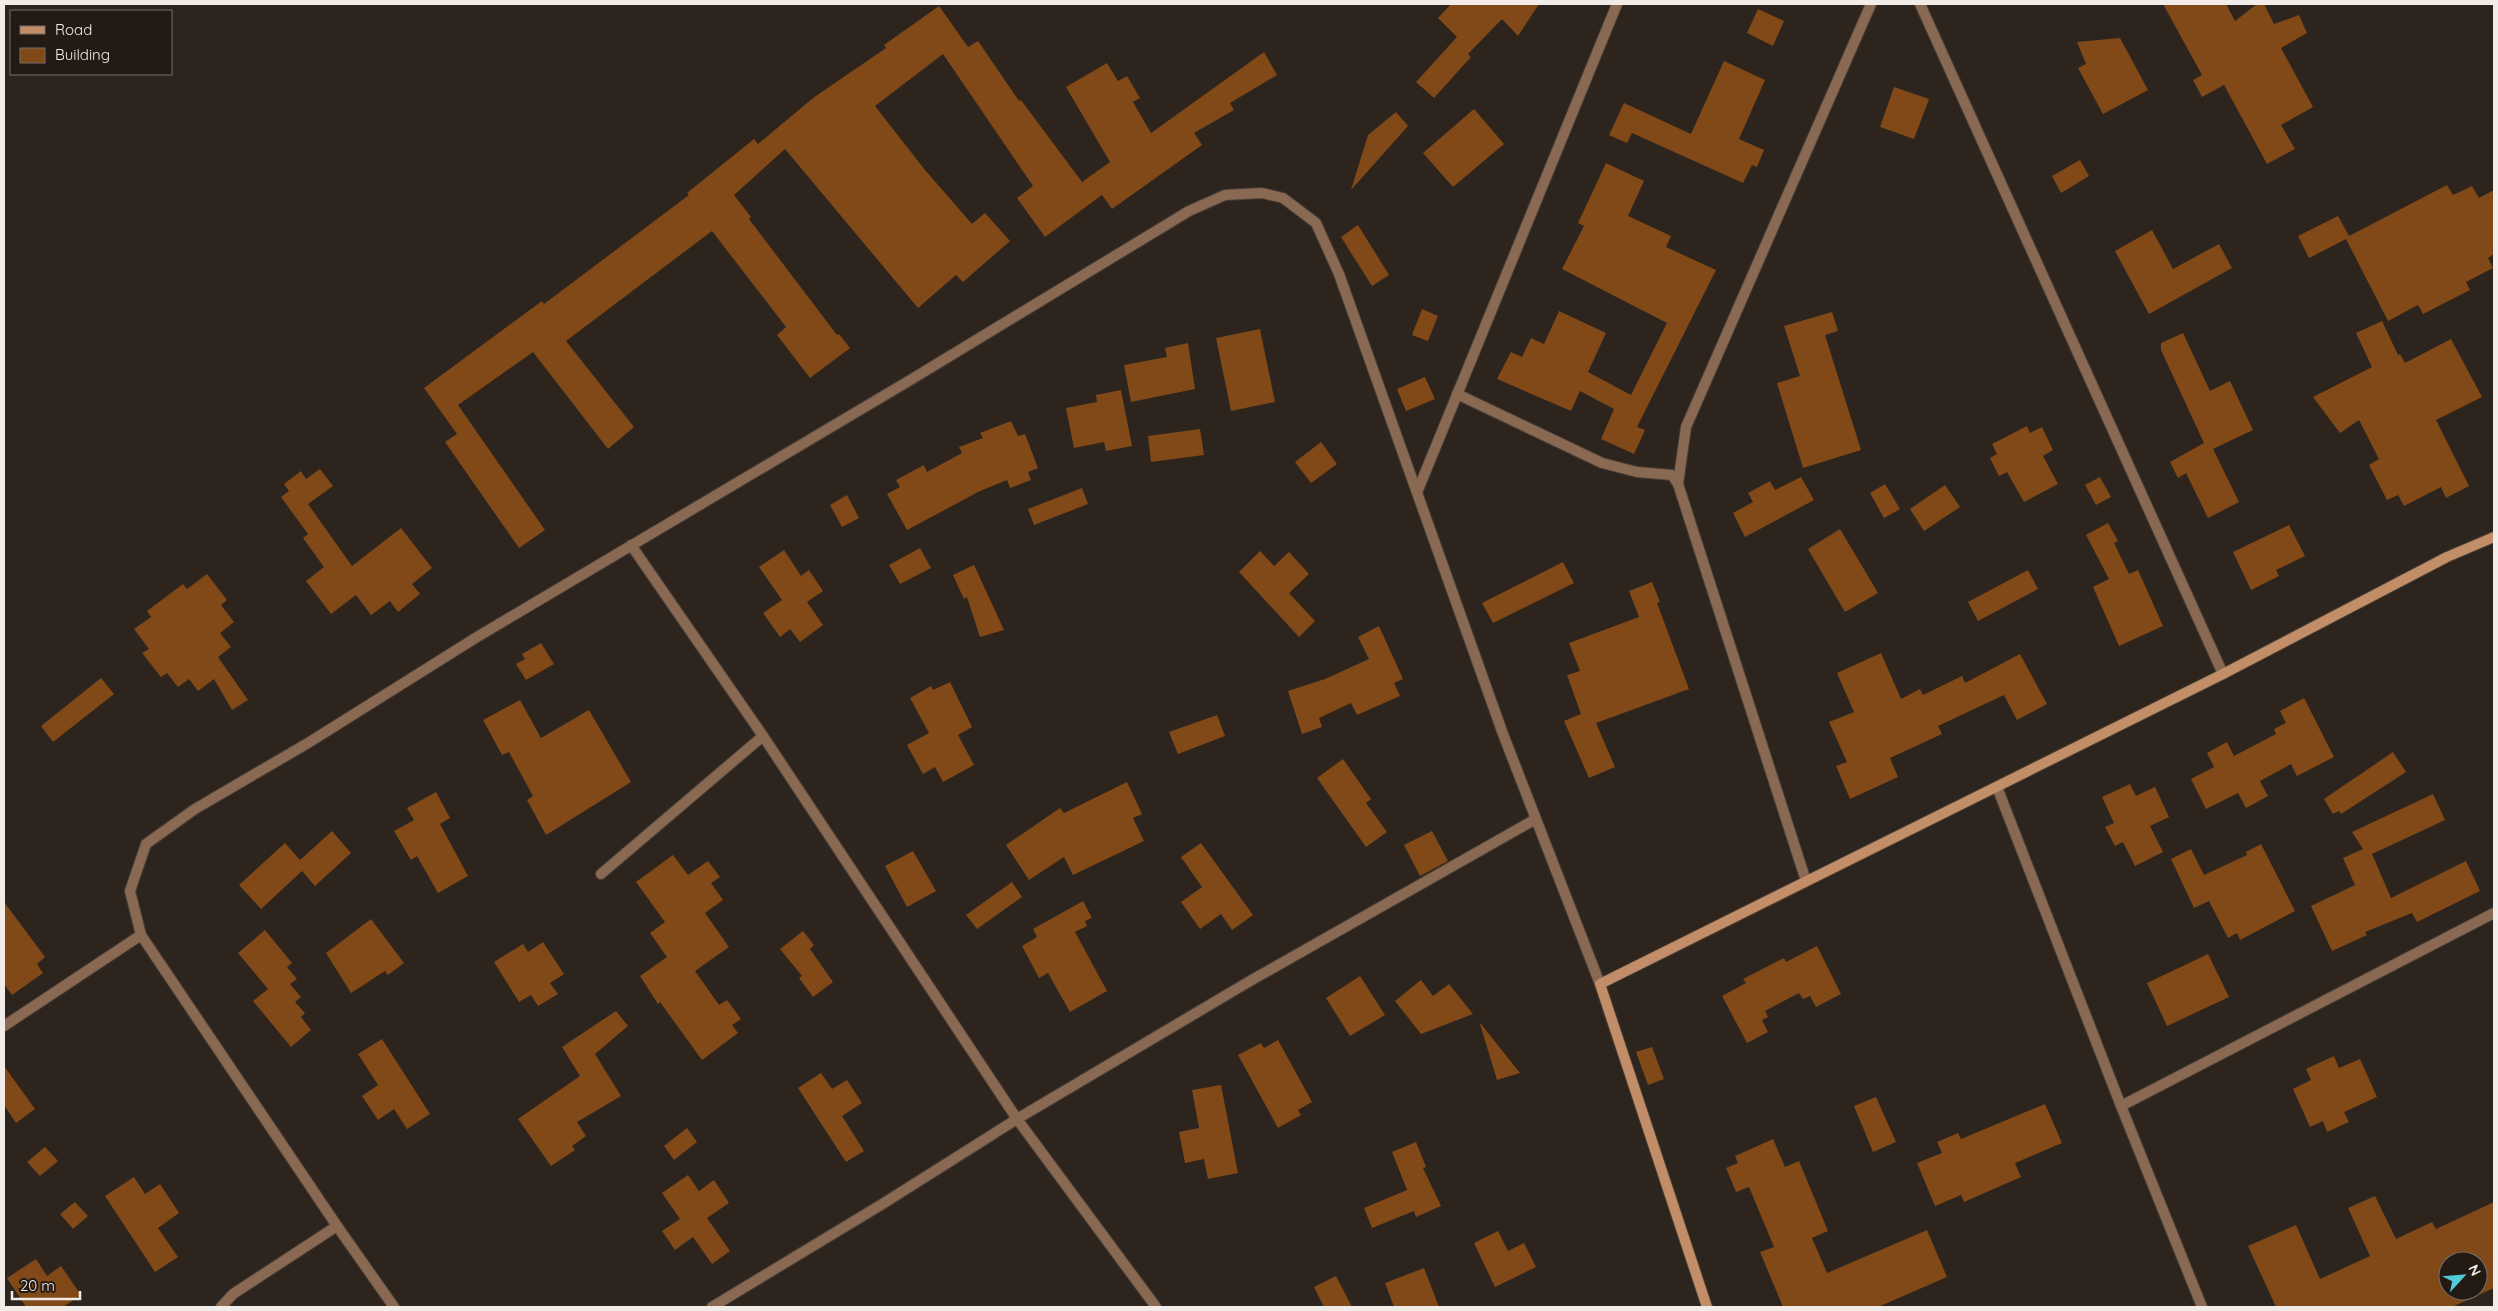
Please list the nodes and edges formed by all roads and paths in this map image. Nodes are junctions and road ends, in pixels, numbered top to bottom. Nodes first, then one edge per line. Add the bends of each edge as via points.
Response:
1 (1616, 4) edge
2 (1871, 4) edge
3 (1920, 4) edge
4 (1457, 394) junction
5 (1678, 484) junction
6 (1418, 490) junction
7 (2494, 537) edge
8 (631, 545) junction
9 (2223, 674) junction
10 (763, 736) junction
11 (1997, 787) junction
12 (1534, 820) junction
13 (601, 874) dead end
14 (1806, 881) junction
15 (2494, 913) edge
16 (141, 935) junction
17 (1600, 984) junction
18 (4, 1026) edge
19 (2120, 1106) junction
20 (1017, 1119) junction
21 (336, 1226) junction
22 (221, 1307) edge
23 (394, 1307) edge
24 (712, 1307) edge
25 (1156, 1307) edge
26 (1708, 1307) edge
27 (2202, 1307) edge

1 - 4 street
2 - 5 street via 1686,428
3 - 9 street
4 - 5 street via 1602,463 1637,472 1672,475
4 - 6 street
5 - 14 street
6 - 8 street via 1340,274 1316,223 1283,198 1262,193 1225,195 1188,211
6 - 12 street
7 - 9 street via 2447,557
8 - 10 street
8 - 16 street via 195,809 146,844 130,891
9 - 11 street
10 - 13 street
10 - 20 street
11 - 14 street
11 - 19 street
12 - 17 street
12 - 20 street via 1250,981
14 - 17 street
15 - 19 street
16 - 18 street
16 - 21 street
17 - 26 street
19 - 27 street
20 - 24 street
20 - 25 street
21 - 22 street via 233,1294
21 - 23 street

